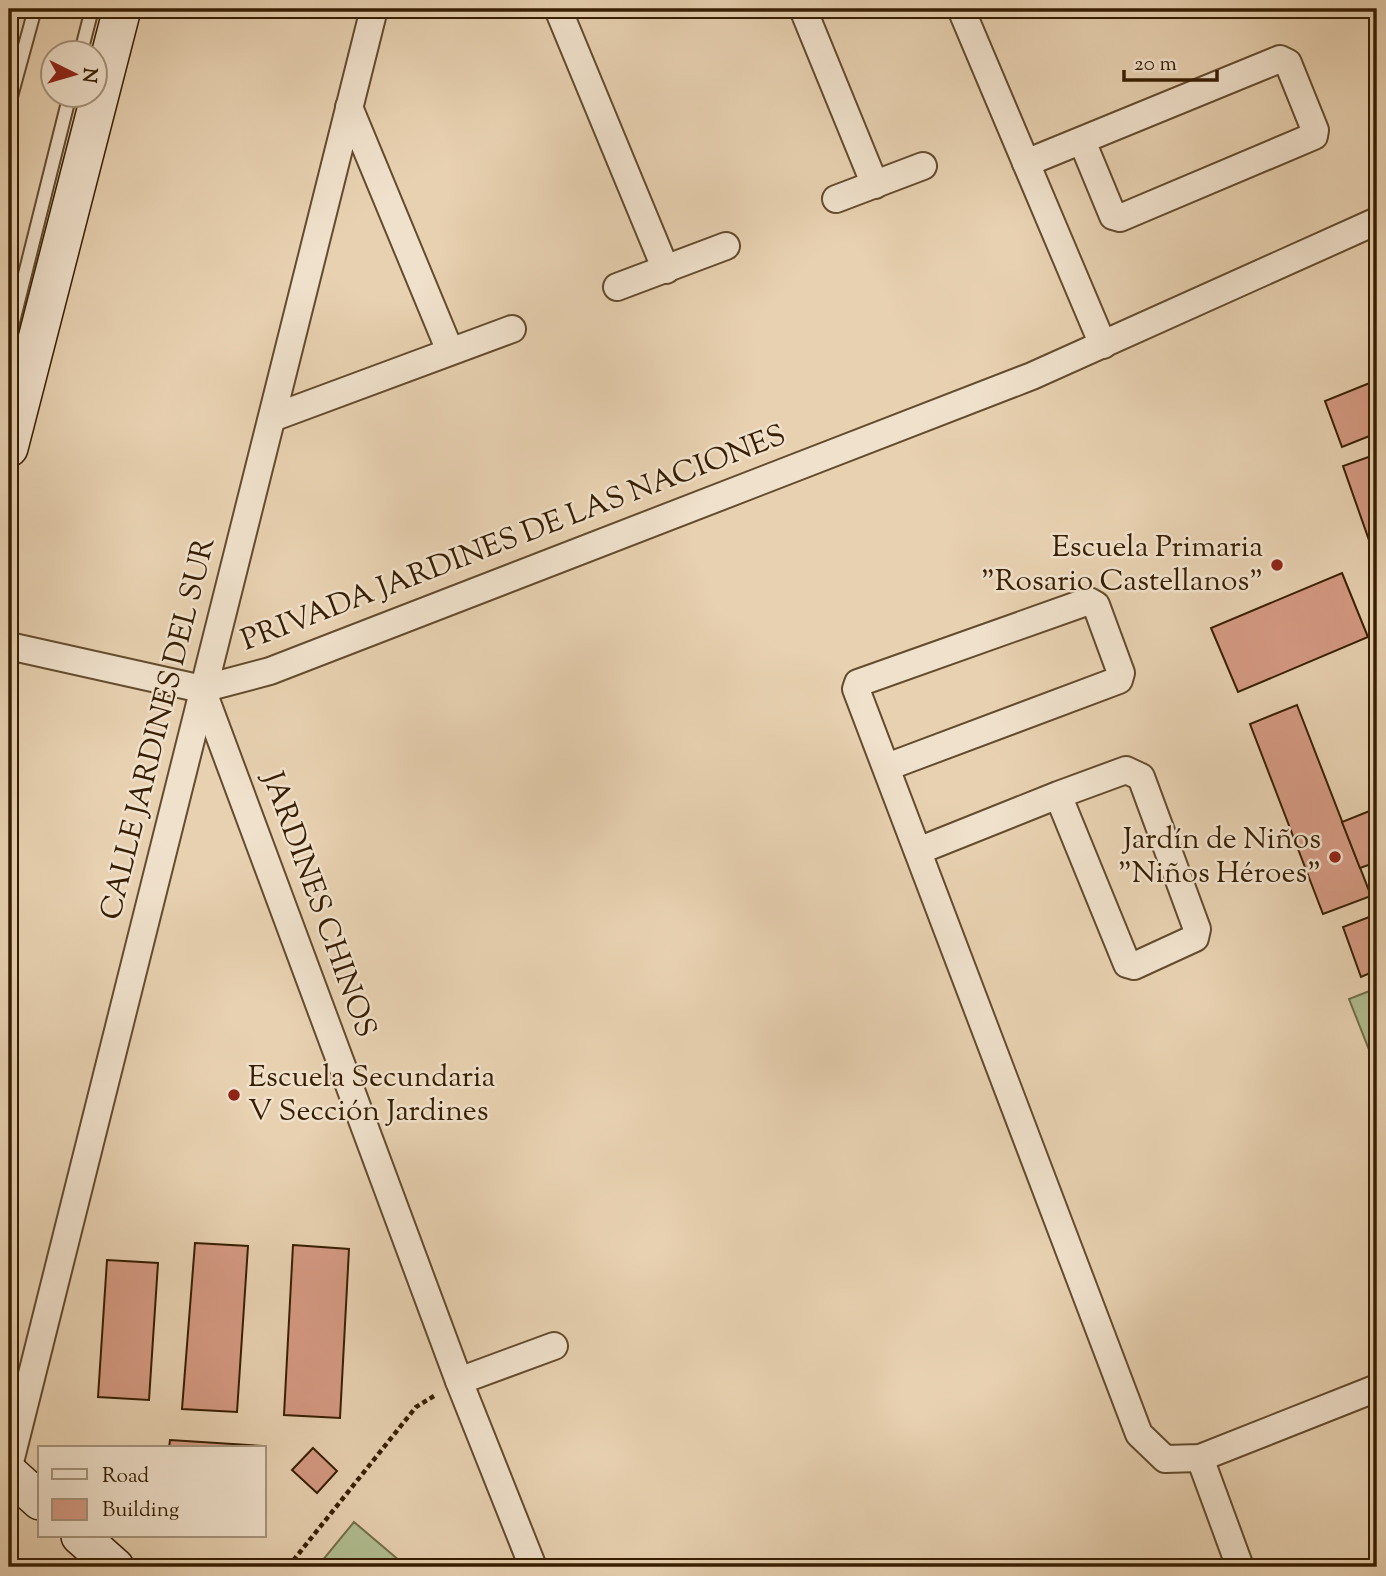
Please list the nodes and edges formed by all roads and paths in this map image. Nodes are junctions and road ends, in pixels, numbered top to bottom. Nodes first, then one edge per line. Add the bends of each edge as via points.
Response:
1 (35, 9) edge
2 (92, 9) edge
3 (122, 9) edge
4 (374, 9) edge
5 (558, 9) edge
6 (803, 9) edge
7 (961, 9) edge
8 (85, 38) edge
9 (9, 104) edge
10 (349, 107) junction
11 (66, 108) edge
12 (1082, 141) junction
13 (1026, 163) junction
14 (923, 166) dead end
15 (875, 185) junction
16 (835, 199) dead end
17 (1377, 221) edge
18 (726, 246) dead end
19 (666, 270) junction
20 (617, 287) dead end
21 (512, 329) dead end
22 (9, 338) edge
23 (1103, 345) junction
24 (450, 351) junction
25 (272, 418) junction
26 (9, 448) edge
27 (9, 646) edge
28 (202, 689) junction
29 (887, 767) junction
30 (1058, 795) junction
31 (918, 851) junction
32 (554, 1346) dead end
33 (459, 1381) junction
34 (1377, 1388) edge
35 (1200, 1458) junction
36 (9, 1466) edge
37 (9, 1473) edge
38 (38, 1499) edge
39 (82, 1538) edge
40 (115, 1567) edge
41 (288, 1567) edge
42 (533, 1567) edge
43 (1240, 1567) edge

1 - 9 lane
2 - 8 lane
3 - 26 main road
4 - 10 street, CALLE JARDINES DEL SUR
5 - 19 street
6 - 15 street
7 - 13 street
10 - 24 street
10 - 25 street, CALLE JARDINES DEL SUR
11 - 22 lane
12 - 12 street via 1112,216 1120,218 1314,136 1315,130 1288,63 1280,60
12 - 13 street
13 - 23 street
14 - 15 street
15 - 16 street
17 - 23 street, PRIVADA JARDINES DE LAS NACIONES
18 - 19 street
19 - 20 street
21 - 24 street
23 - 28 street, PRIVADA JARDINES DE LAS NACIONES via 270,671
24 - 25 street
25 - 28 street, CALLE JARDINES DEL SUR
27 - 28 street, PRIVADA JARDINES DE LAS NACIONES
28 - 33 street, JARDINES CHINOS
28 - 36 street, CALLE JARDINES DEL SUR
29 - 29 street via 1119,680 1121,673 1097,605 1088,601 858,683 856,690
29 - 31 street
30 - 30 street via 1127,964 1195,938 1197,929 1140,777 1126,770
30 - 31 street
31 - 35 street via 1139,1434 1165,1458
32 - 33 street
33 - 41 path via 416,1407
33 - 42 street, JARDINES CHINOS
34 - 35 street
35 - 43 street
37 - 38 main road
39 - 40 main road

